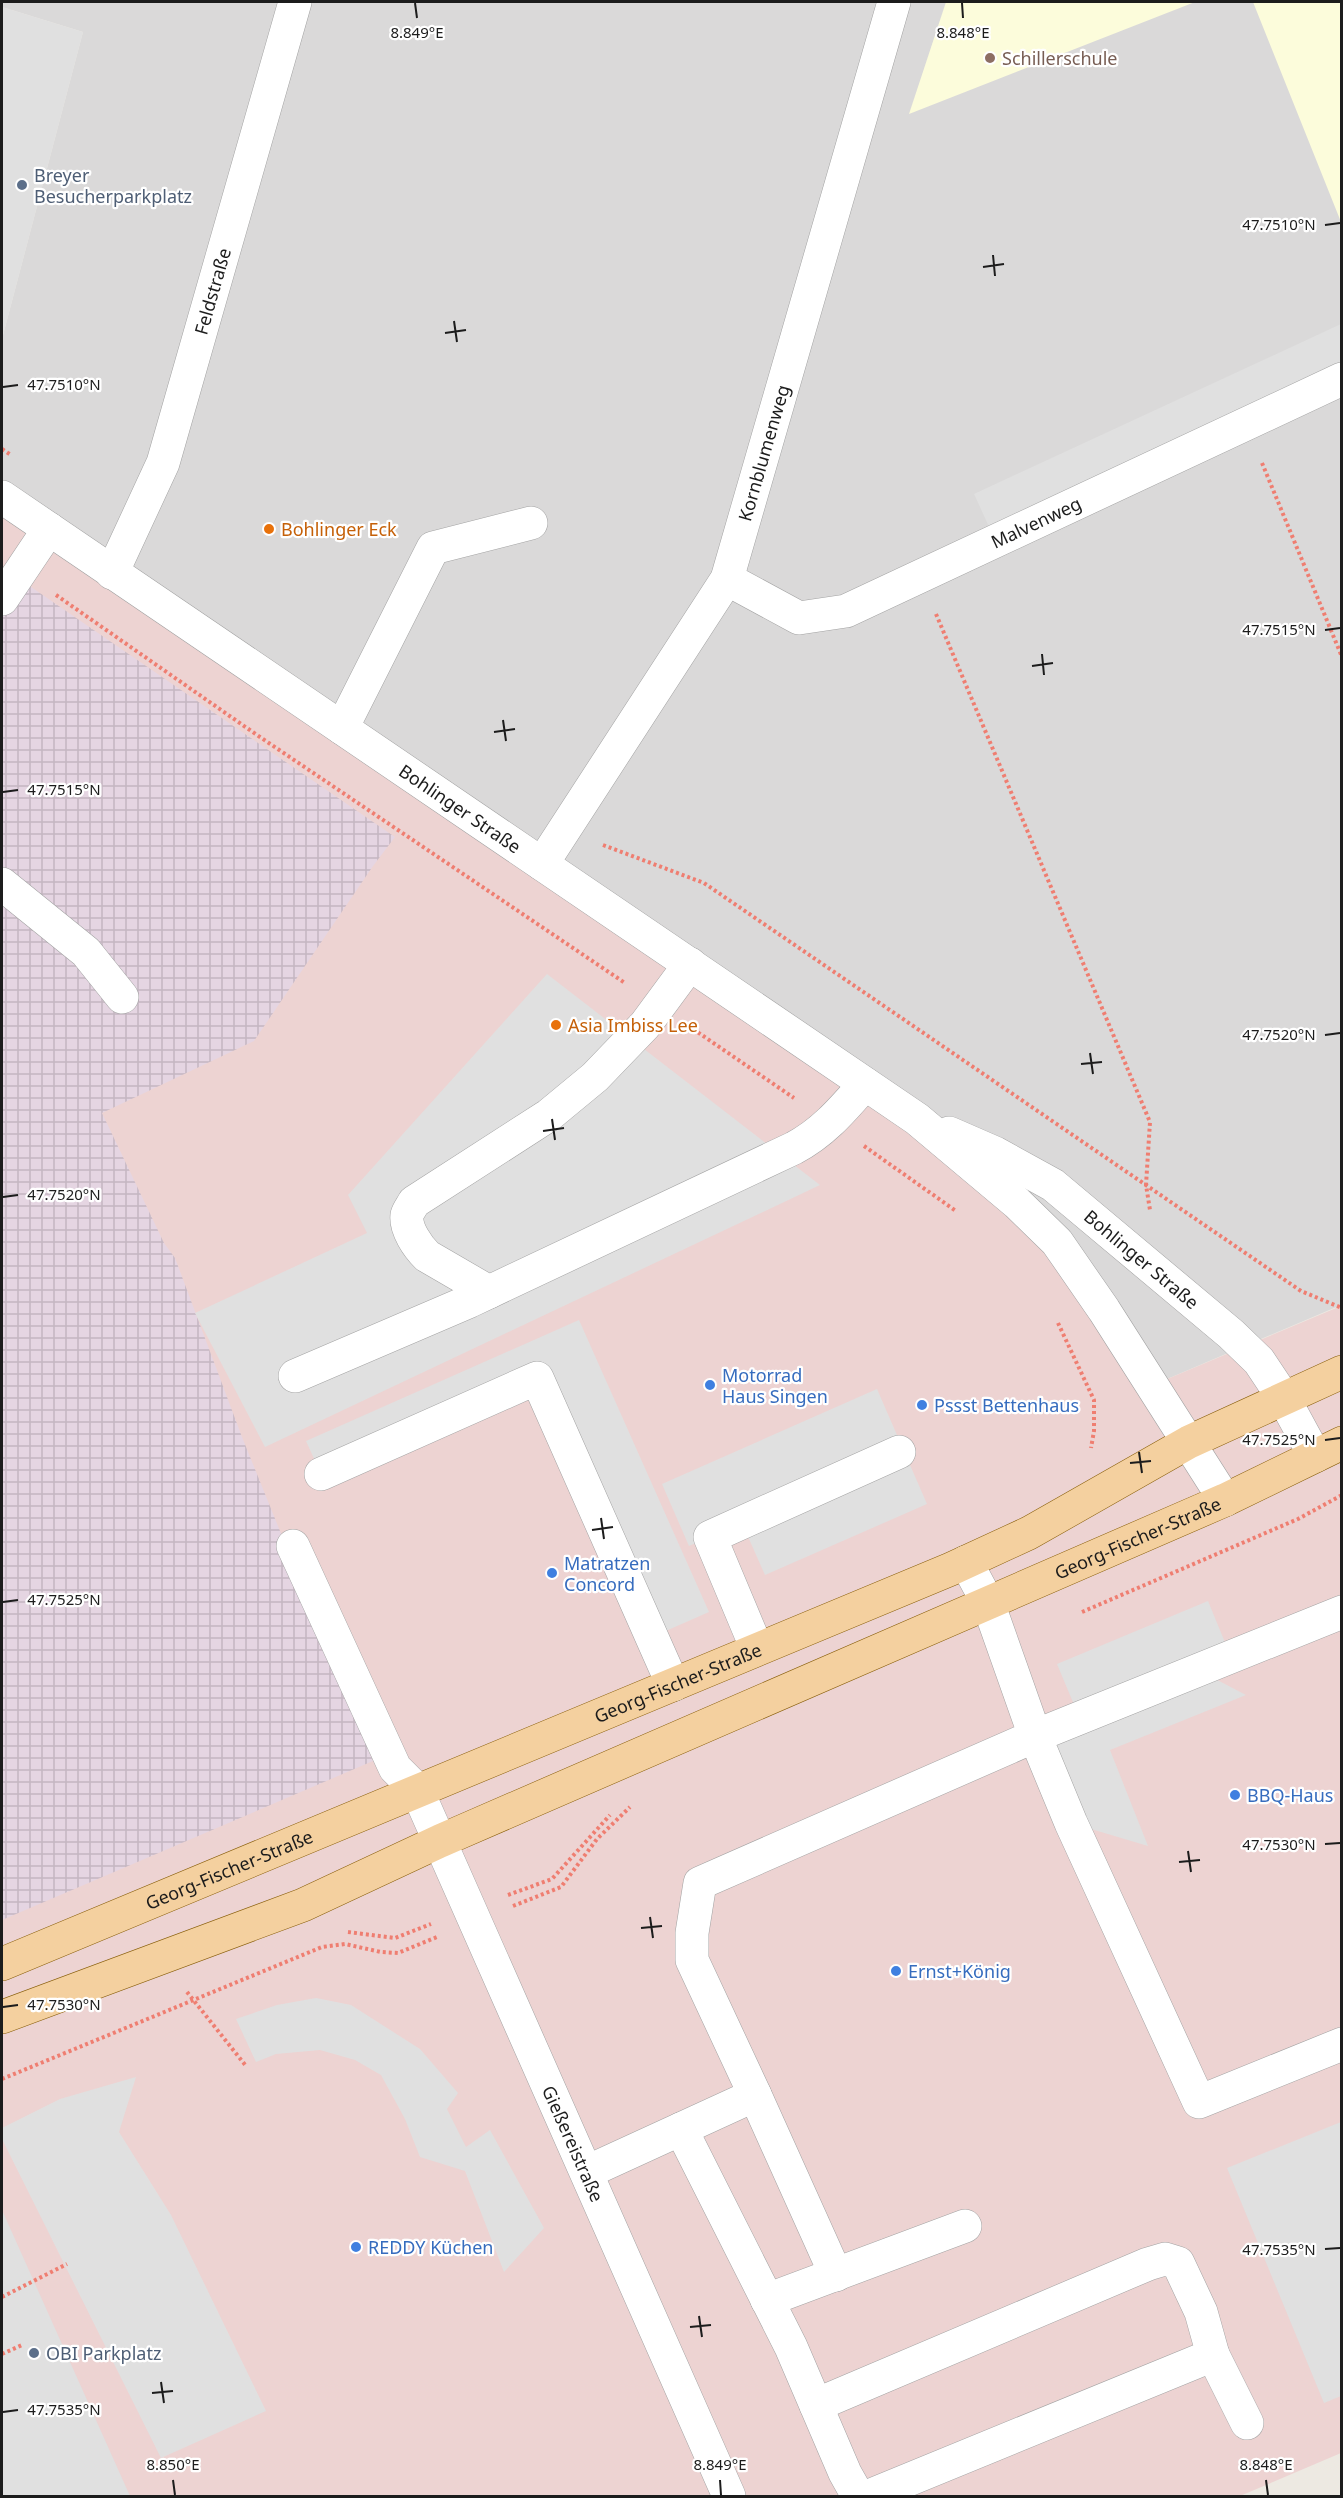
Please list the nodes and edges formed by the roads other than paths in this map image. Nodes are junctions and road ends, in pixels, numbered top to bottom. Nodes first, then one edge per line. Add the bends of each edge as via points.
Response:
1 (296, 2) edge
2 (894, 2) edge
3 (1341, 379) edge
4 (2, 497) edge
5 (531, 523) dead end
6 (49, 529) junction
7 (112, 573) junction
8 (727, 579) junction
9 (2, 598) edge
10 (342, 728) junction
11 (542, 864) junction
12 (2, 884) edge
13 (690, 964) junction
14 (122, 997) dead end
15 (865, 1084) junction
16 (917, 1119) junction
17 (489, 1292) junction
18 (1341, 1372) edge
19 (295, 1376) dead end
20 (1284, 1397) junction
21 (1189, 1442) junction
22 (1328, 1449) edge
23 (899, 1452) dead end
24 (321, 1474) dead end
25 (1225, 1500) junction
26 (294, 1546) dead end
27 (966, 1562) junction
28 (988, 1603) junction
29 (1341, 1612) edge
30 (757, 1649) junction
31 (673, 1685) junction
32 (1035, 1736) junction
33 (417, 1790) junction
34 (440, 1841) junction
35 (2, 1964) edge
36 (2, 2017) edge
37 (1341, 2044) edge
38 (755, 2095) junction
39 (681, 2129) junction
40 (587, 2172) junction
41 (965, 2226) dead end
42 (836, 2275) junction
43 (767, 2300) junction
44 (1213, 2355) junction
45 (816, 2405) junction
46 (1247, 2423) dead end
47 (729, 2496) edge
48 (858, 2496) edge
49 (869, 2496) edge

1 - 7 street, Feldstraße via 163,463
2 - 8 street, Kornblumenweg
3 - 8 street, Malvenweg via 846,611 799,618
4 - 6 street, Bohlinger Straße
5 - 10 street via 433,548
6 - 7 street, Bohlinger Straße
6 - 9 street
7 - 10 street, Bohlinger Straße
8 - 11 street, Kornblumenweg
10 - 11 street, Bohlinger Straße
11 - 13 street, Bohlinger Straße
12 - 14 street via 86,952
13 - 15 street, Bohlinger Straße
13 - 17 street via 645,1025 595,1077 549,1115 414,1202 407,1216 419,1248
15 - 16 street, Bohlinger Straße
15 - 17 street via 813,1138
16 - 20 street, Bohlinger Straße via 995,1153 1053,1185 1231,1334 1259,1361
16 - 21 street, Bohlinger Straße via 1057,1242
17 - 19 street
18 - 20 main road, Georg-Fischer-Straße
20 - 21 main road, Georg-Fischer-Straße
20 - 22 street, Bohlinger Straße
21 - 25 street, Bohlinger Straße
21 - 27 main road, Georg-Fischer-Straße via 1029,1533
22 - 25 main road, Georg-Fischer-Straße
23 - 30 street via 710,1537
24 - 31 street via 537,1378
25 - 28 main road, Georg-Fischer-Straße
26 - 33 street via 395,1768
27 - 28 street
27 - 30 main road, Georg-Fischer-Straße
28 - 32 street
28 - 34 main road, Georg-Fischer-Straße
29 - 32 street
30 - 31 main road, Georg-Fischer-Straße
31 - 33 main road, Georg-Fischer-Straße
32 - 37 street via 1199,2102
32 - 38 street via 700,1883 692,1960
33 - 34 street, Gießereistraße
33 - 35 main road, Georg-Fischer-Straße
34 - 36 main road, Georg-Fischer-Straße via 303,1905
34 - 40 street, Gießereistraße
38 - 39 street
38 - 42 street
39 - 40 street
39 - 43 street
40 - 47 street, Gießereistraße
41 - 42 street
42 - 43 street
43 - 45 street
44 - 45 street via 1201,2312 1178,2264 1166,2259
44 - 46 street
44 - 49 street
45 - 48 street

